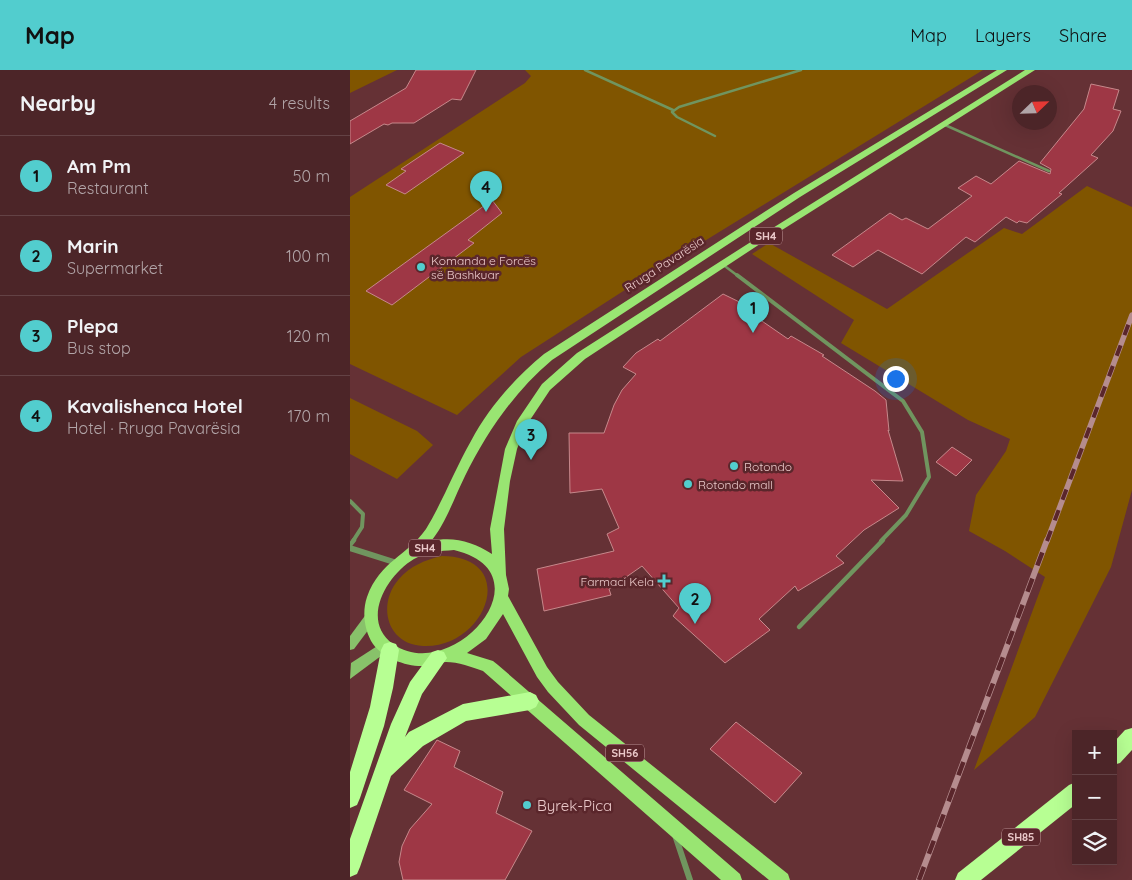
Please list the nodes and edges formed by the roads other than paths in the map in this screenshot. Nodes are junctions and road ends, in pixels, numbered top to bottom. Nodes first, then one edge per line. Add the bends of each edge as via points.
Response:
1 (585, 70) edge
2 (801, 70) edge
3 (1003, 70) edge
4 (1031, 70) edge
5 (673, 110) junction
6 (945, 126) junction
7 (715, 136) dead end
8 (1049, 171) dead end
9 (722, 264) junction
10 (350, 501) edge
11 (350, 546) edge
12 (412, 554) junction
13 (398, 563) junction
14 (500, 574) junction
15 (501, 596) junction
16 (371, 617) junction
17 (798, 627) dead end
18 (350, 646) edge
19 (387, 648) junction
20 (443, 656) junction
21 (350, 673) edge
22 (530, 701) junction
23 (1132, 737) edge
24 (1117, 752) edge
25 (385, 771) junction
26 (1072, 795) edge
27 (350, 798) edge
28 (672, 825) junction
29 (350, 867) edge
30 (690, 880) edge
31 (734, 880) edge
32 (782, 880) edge
33 (965, 880) edge

1 - 5 lane
2 - 5 lane
3 - 12 main road, Rruga Pavarësia / SH4 via 797,195 548,357 508,396 476,442 430,533
4 - 6 main road, SH4
5 - 7 lane via 673,116
6 - 8 lane
6 - 9 main road, SH4
9 - 14 main road, SH4 via 581,356 546,387 521,424 511,450 497,529
9 - 17 lane via 903,401 922,432 929,477 906,515
10 - 11 lane via 363,514 362,526
11 - 13 street
12 - 13 main road, SH4
12 - 14 main road, SH4 via 433,546 455,544 474,548 490,559
13 - 16 main road, SH4 via 377,588
14 - 15 main road, SH4
15 - 20 main road, SH4 via 496,614 484,631 467,646
15 - 32 main road, SH56 via 542,672 584,720
16 - 18 main road
16 - 19 main road via 375,633
19 - 20 main road, SH4 via 404,657
19 - 21 main road
19 - 27 highway via 387,675 377,721
20 - 22 main road, SH56 via 487,666
20 - 25 highway via 416,688
22 - 25 highway via 463,712 416,739
22 - 28 main road, SH56
23 - 24 highway
25 - 29 highway
26 - 33 highway, SH85
28 - 30 street
28 - 31 main road, SH56

